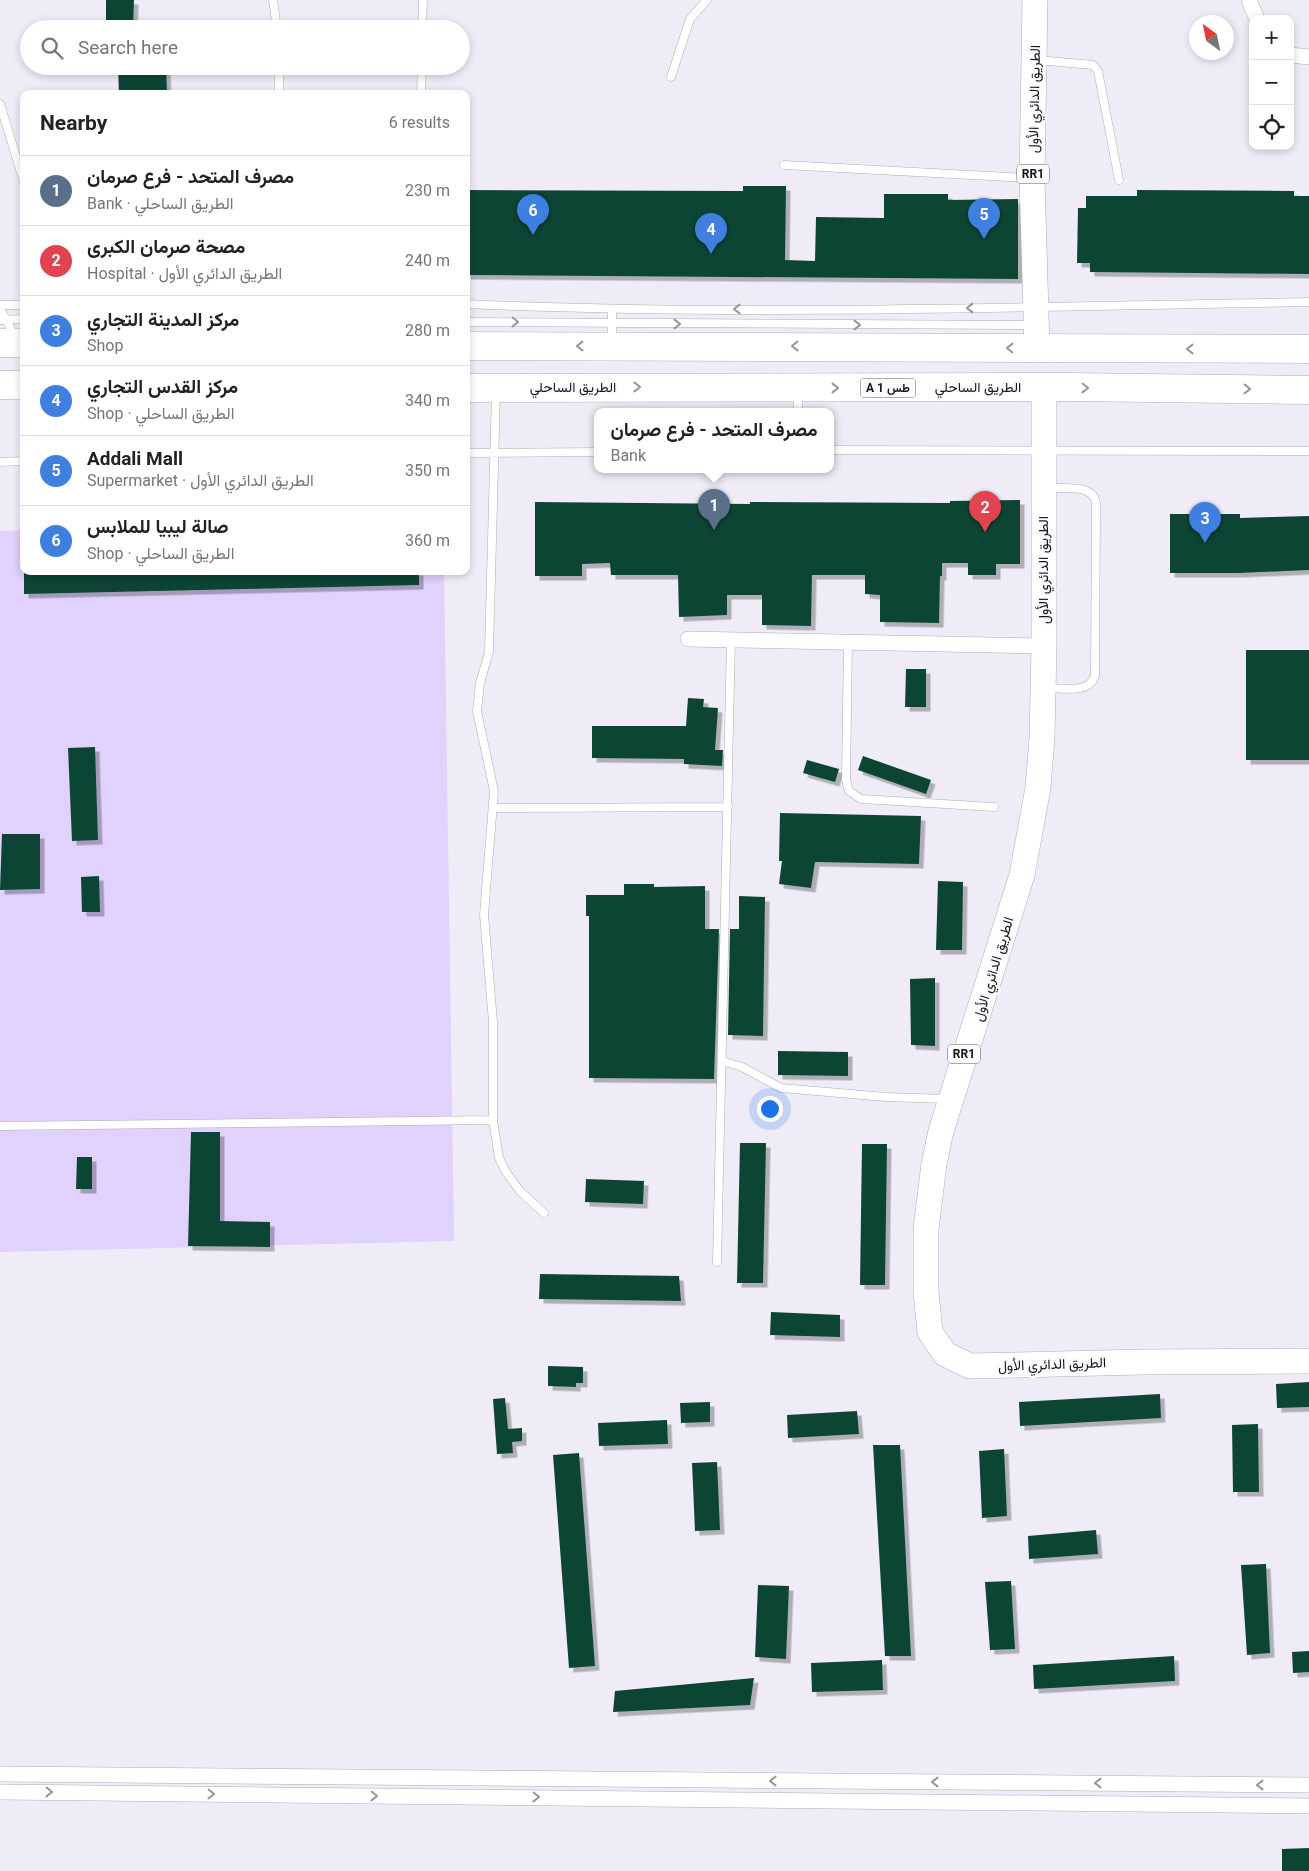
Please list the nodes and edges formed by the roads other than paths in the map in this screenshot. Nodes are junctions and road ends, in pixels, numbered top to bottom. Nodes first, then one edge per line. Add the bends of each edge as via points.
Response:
1 (272, 0) edge
2 (423, 0) edge
3 (707, 0) edge
4 (1035, 0) edge
5 (1248, 0) edge
6 (1255, 15) edge
7 (275, 20) edge
8 (422, 20) edge
9 (1294, 55) edge
10 (1309, 57) edge
11 (1035, 60) junction
12 (279, 75) edge
13 (422, 75) edge
14 (671, 77) dead end
15 (279, 90) edge
16 (422, 90) edge
17 (0, 104) edge
18 (784, 164) dead end
19 (20, 169) edge
20 (1032, 178) junction
21 (1119, 180) dead end
22 (1309, 302) edge
23 (470, 304) edge
24 (20, 305) edge
25 (0, 307) edge
26 (612, 310) junction
27 (470, 322) edge
28 (1036, 327) junction
29 (12, 331) edge
30 (612, 334) junction
31 (470, 346) edge
32 (1309, 349) edge
33 (0, 385) edge
34 (20, 385) edge
35 (496, 387) junction
36 (1044, 387) junction
37 (470, 388) edge
38 (1309, 390) edge
39 (798, 400) edge
40 (1043, 449) junction
41 (834, 450) edge
42 (1309, 451) edge
43 (594, 452) edge
44 (470, 453) edge
45 (493, 453) junction
46 (20, 461) edge
47 (0, 462) edge
48 (1043, 488) junction
49 (688, 639) dead end
50 (732, 639) junction
51 (848, 642) junction
52 (1044, 646) junction
53 (1043, 688) junction
54 (728, 807) junction
55 (994, 807) dead end
56 (493, 808) junction
57 (722, 1061) junction
58 (949, 1099) junction
59 (493, 1120) junction
60 (0, 1126) edge
61 (544, 1213) dead end
62 (717, 1262) dead end
63 (1309, 1361) edge
64 (0, 1774) edge
65 (1309, 1785) edge
66 (0, 1792) edge
67 (1309, 1806) edge

1 - 7 lane
2 - 8 lane
3 - 14 lane via 690,19
4 - 11 main road, الطريق الدائري الأول / RR1
5 - 6 street
9 - 10 street
11 - 20 main road, الطريق الدائري الأول / RR1
11 - 21 lane via 1093,65 1098,71
12 - 15 lane
13 - 16 lane
17 - 19 lane
18 - 20 lane
20 - 28 main road, الطريق الدائري الأول / RR1
22 - 28 lane
23 - 26 lane
24 - 25 lane
25 - 29 lane
28 -> 26 lane
26 - 30 lane
27 -> 30 lane
28 - 30 highway
32 -> 28 highway
30 -> 31 highway
33 - 34 highway
35 - 37 highway, الطريق الساحلي / A 1 طس
35 -> 39 highway, الطريق الساحلي / A 1 طس
35 - 45 lane
36 -> 38 highway, الطريق الساحلي / A 1 طس
39 -> 36 highway, الطريق الساحلي / A 1 طس
36 - 40 main road, الطريق الدائري الأول / RR1
40 - 41 lane
40 - 42 lane
40 - 48 main road, الطريق الدائري الأول / RR1
43 - 45 lane
44 - 45 lane
45 - 56 lane via 489,652 478,691 477,711 494,791
46 - 47 lane
48 - 52 main road, الطريق الدائري الأول / RR1
48 - 53 lane via 1085,489 1094,495 1096,503 1095,676 1082,688
49 - 50 street
50 - 51 street
50 - 54 lane
51 - 52 street
51 - 55 lane via 846,780 849,791 861,799
52 - 53 main road, الطريق الدائري الأول / RR1
53 - 58 main road, الطريق الدائري الأول / RR1 via 1038,788 1022,875
54 - 56 lane
54 - 57 lane
56 - 59 lane via 484,915 493,1022
57 - 58 lane via 742,1067 781,1088
57 - 62 lane
58 - 63 main road, الطريق الدائري الأول / RR1 via 933,1172 925,1260 930,1332 939,1348 952,1360 970,1366
59 - 60 lane
59 - 61 lane via 499,1158 506,1172 520,1191
65 -> 64 street
66 -> 67 street

